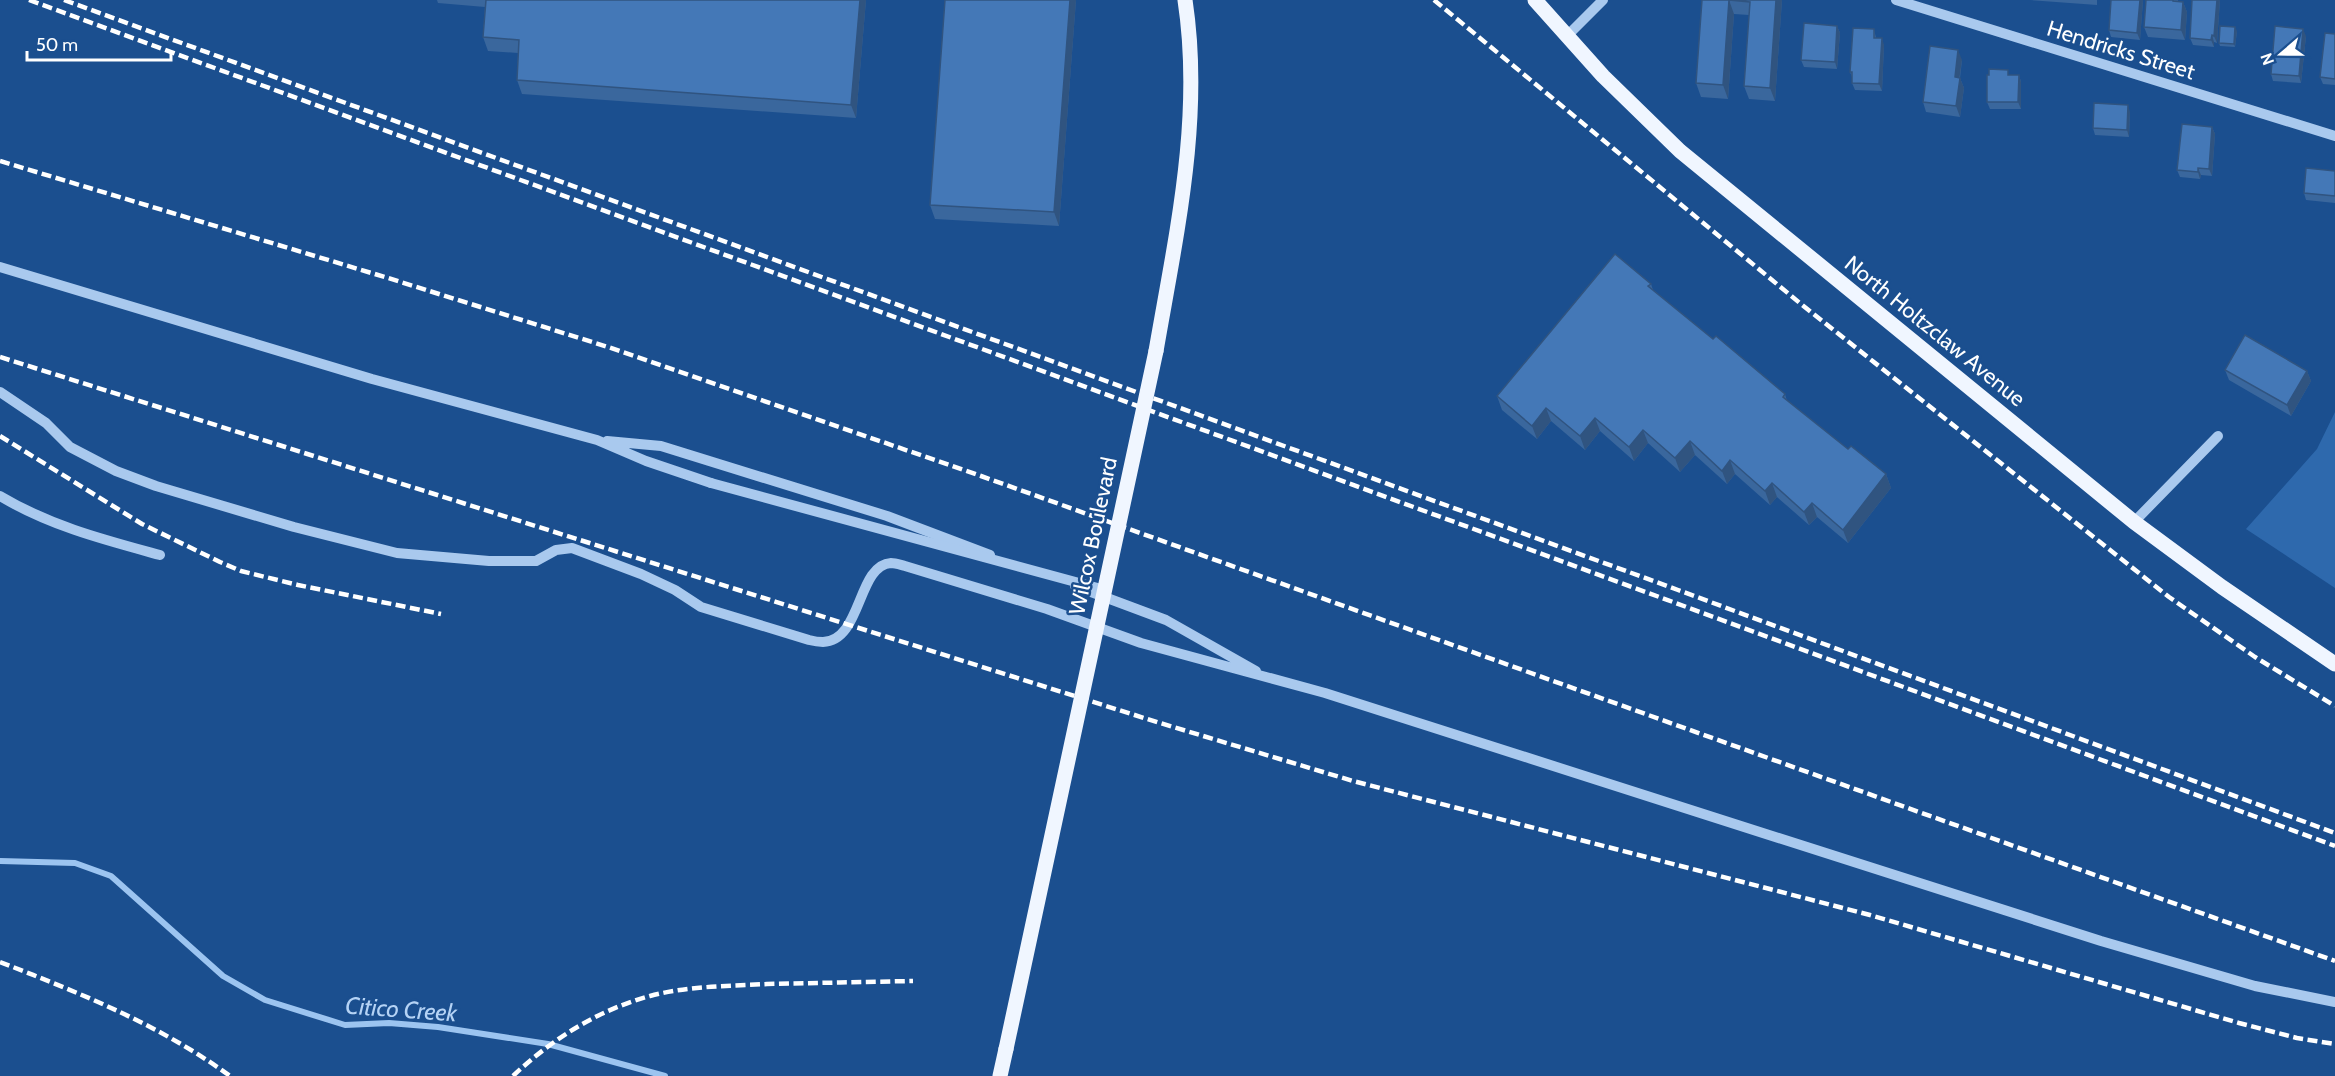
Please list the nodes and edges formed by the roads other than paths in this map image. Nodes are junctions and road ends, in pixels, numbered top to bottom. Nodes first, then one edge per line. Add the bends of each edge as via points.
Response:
1 (1185, 0) edge
2 (1535, 0) edge
3 (1603, 0) edge
4 (1896, 0) edge
5 (1567, 36) junction
6 (2335, 136) edge
7 (0, 267) edge
8 (0, 392) edge
9 (2218, 436) dead end
10 (597, 440) junction
11 (0, 496) edge
12 (2134, 522) junction
13 (160, 555) dead end
14 (1105, 590) junction
15 (2335, 664) edge
16 (1272, 679) junction
17 (2335, 1002) edge
18 (1000, 1076) edge

1 - 14 main road, Wilcox Boulevard, bridge via 1192,87 1187,173 1156,351
2 - 5 main road, North Holtzclaw Avenue
3 - 5 street
4 - 6 street, Hendricks Street
5 - 12 main road, North Holtzclaw Avenue via 1680,151
7 - 10 street via 372,379
8 - 16 street via 46,423 70,447 116,471 294,527 397,554 536,561 556,550 572,548 641,574 701,607 825,642 849,624 870,580 879,568 891,563 1047,609 1141,643
9 - 12 street
10 - 14 street, bridge via 711,483
10 - 16 street via 661,446 886,516 1166,620
11 - 13 street via 77,532
12 - 15 main road, North Holtzclaw Avenue
14 - 18 main road, Wilcox Boulevard, bridge
16 - 17 street via 2101,941 2255,986

